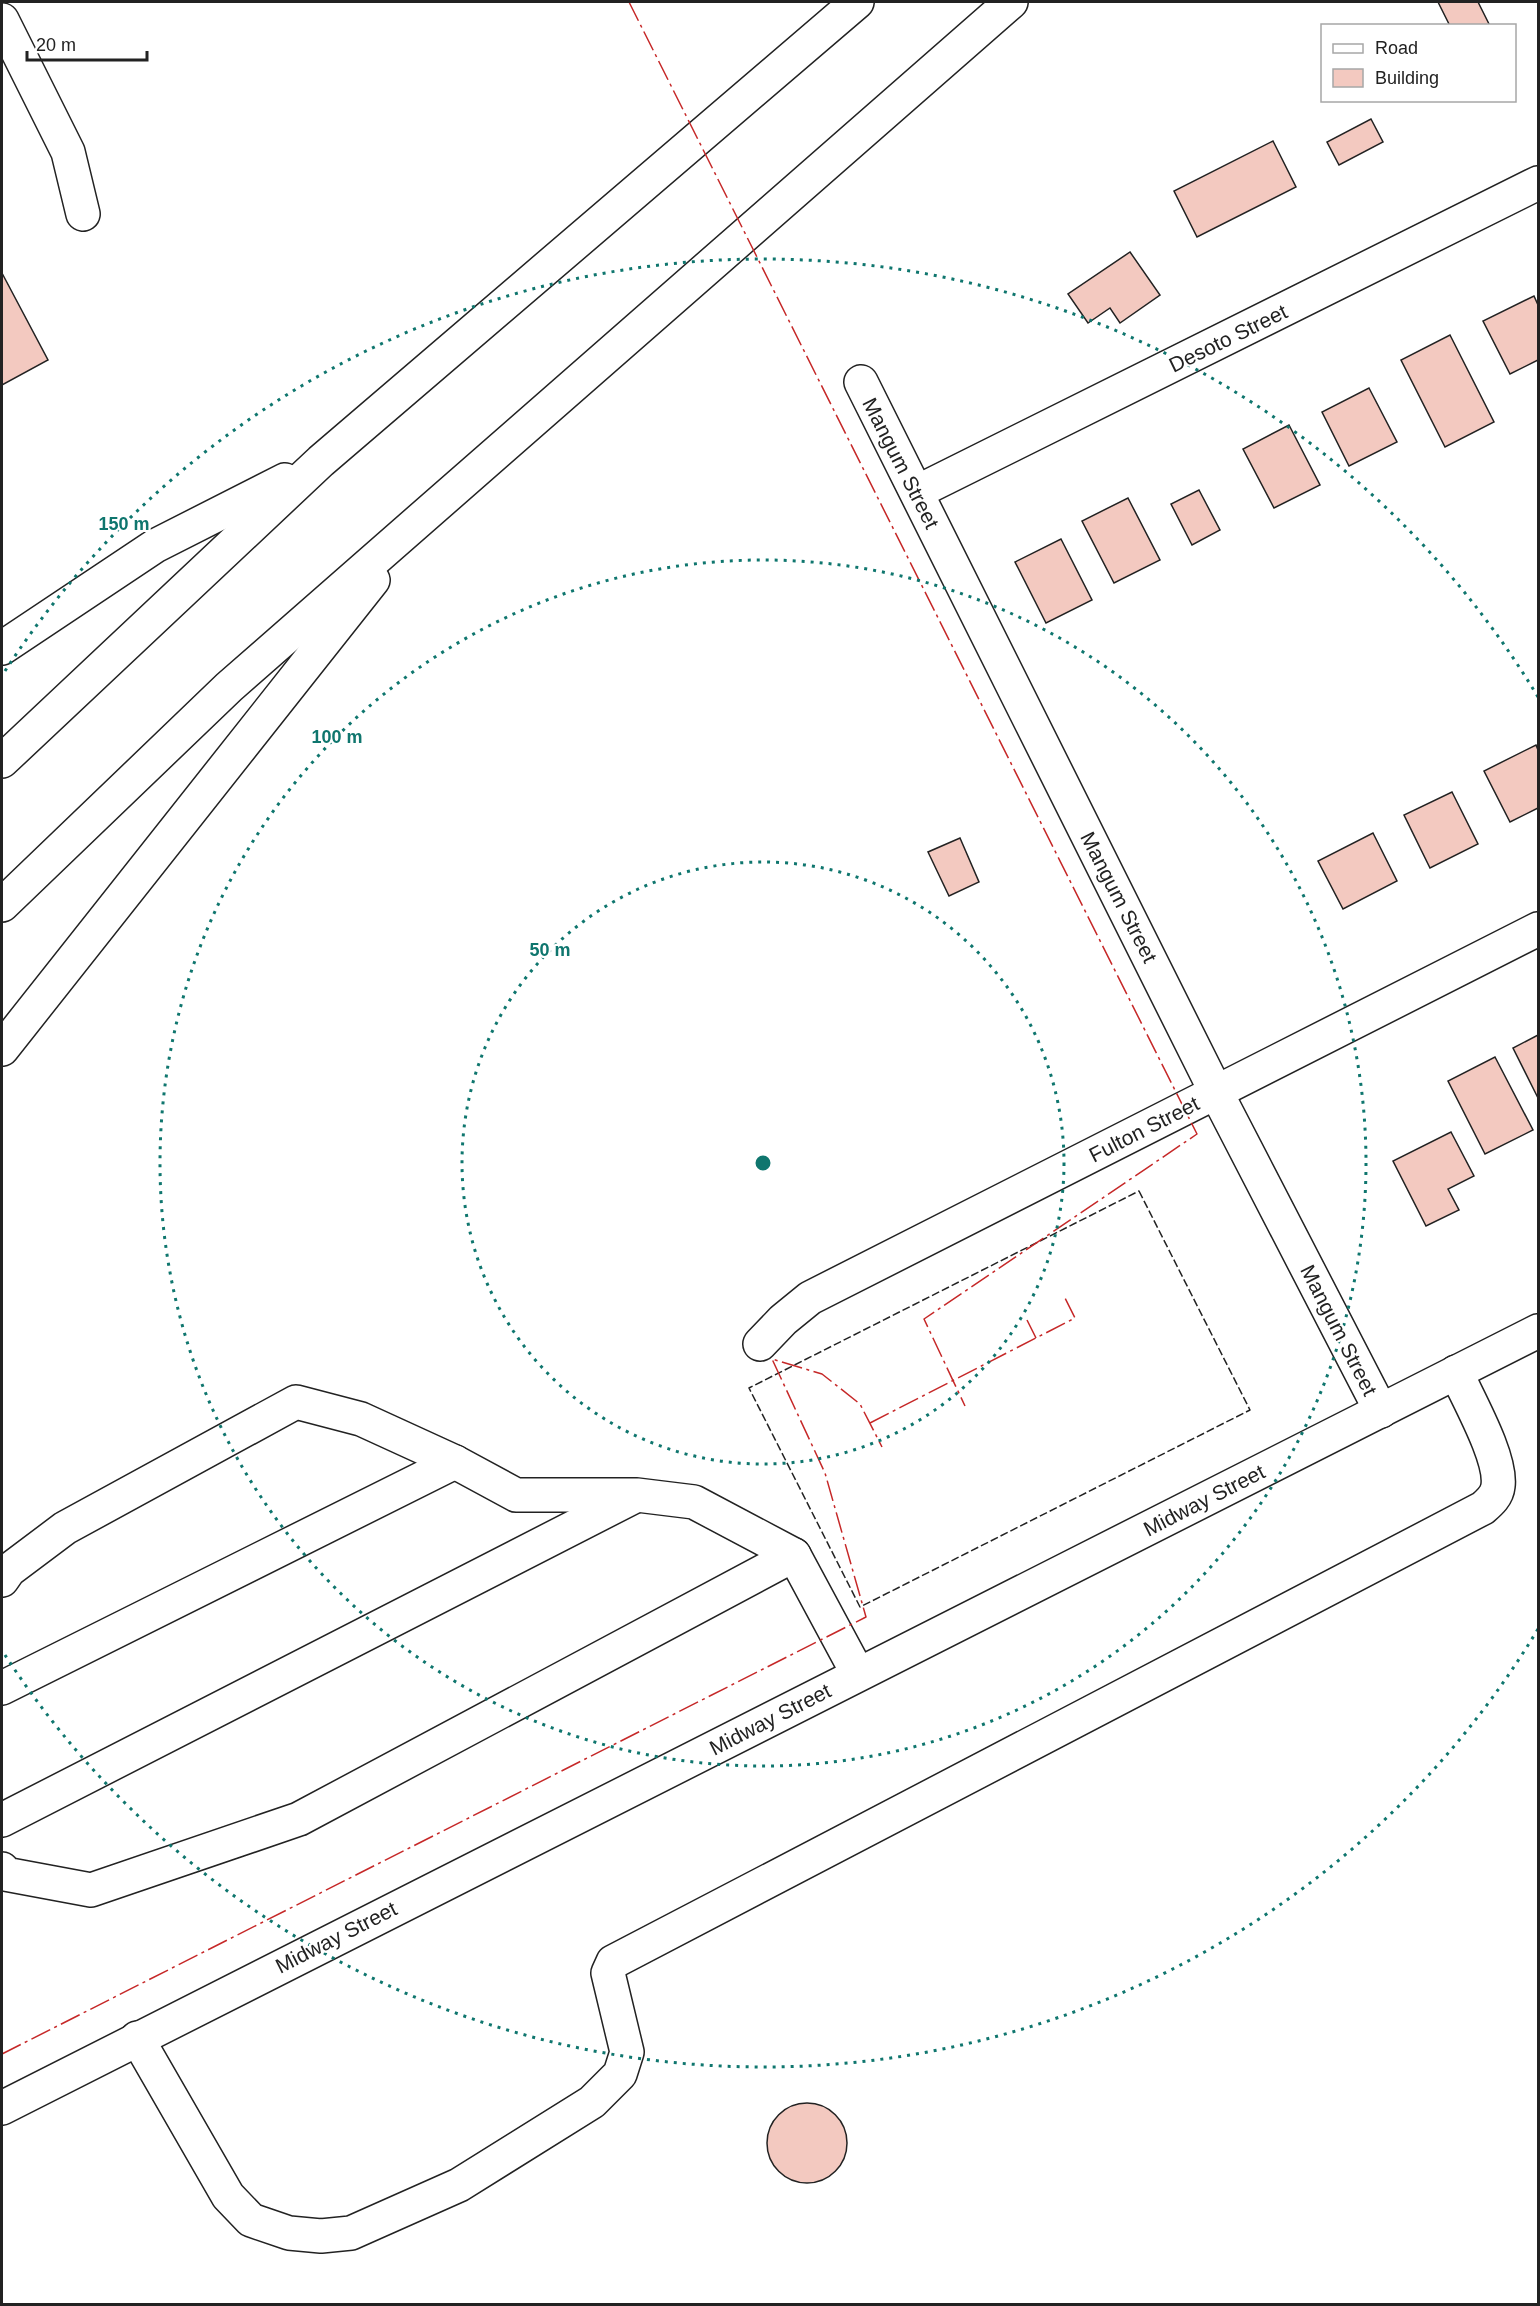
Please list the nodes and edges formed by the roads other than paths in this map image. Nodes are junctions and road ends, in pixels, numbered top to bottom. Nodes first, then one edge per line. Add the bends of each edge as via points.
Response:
1 (857, 2) edge
2 (1011, 2) edge
3 (2, 20) edge
4 (1539, 183) edge
5 (83, 214) dead end
6 (861, 382) dead end
7 (321, 461) junction
8 (916, 492) junction
9 (426, 513) junction
10 (2, 648) edge
11 (2, 761) edge
12 (2, 905) edge
13 (1539, 929) edge
14 (2, 1049) edge
15 (1216, 1092) junction
16 (1539, 1331) edge
17 (760, 1344) dead end
18 (1456, 1372) junction
19 (1381, 1411) junction
20 (455, 1462) junction
21 (637, 1495) junction
22 (794, 1555) junction
23 (2, 1580) edge
24 (858, 1674) junction
25 (2, 1688) edge
26 (2, 1820) edge
27 (2, 1869) edge
28 (137, 2038) junction
29 (2, 2108) edge

1 - 7 main road
2 - 9 main road
3 - 5 main road via 68,152
4 - 8 main road, Desoto Street
6 - 8 main road, Mangum Street
7 - 10 main road via 155,546
7 - 11 main road
8 - 15 main road, Mangum Street
9 - 12 main road via 229,687
9 - 14 main road
13 - 15 main road, Fulton Street
15 - 17 main road, Fulton Street via 810,1298
15 - 19 main road, Mangum Street
16 - 18 main road, Midway Street
18 - 19 main road, Midway Street
18 - 28 main road via 1489,1443 1498,1476 1493,1500 1483,1509 613,1962 608,1972 627,2052 620,2074 592,2102 459,2185 351,2233 289,2233 251,2220 228,2196
19 - 24 main road, Midway Street
20 - 21 main road via 516,1495
20 - 23 main road via 361,1419 296,1402 65,1528 9,1570
20 - 25 main road
21 - 22 main road via 694,1502
21 - 26 main road
22 - 24 main road
22 - 27 main road via 299,1819 91,1890 5,1875
24 - 28 main road, Midway Street
28 - 29 main road, Midway Street

